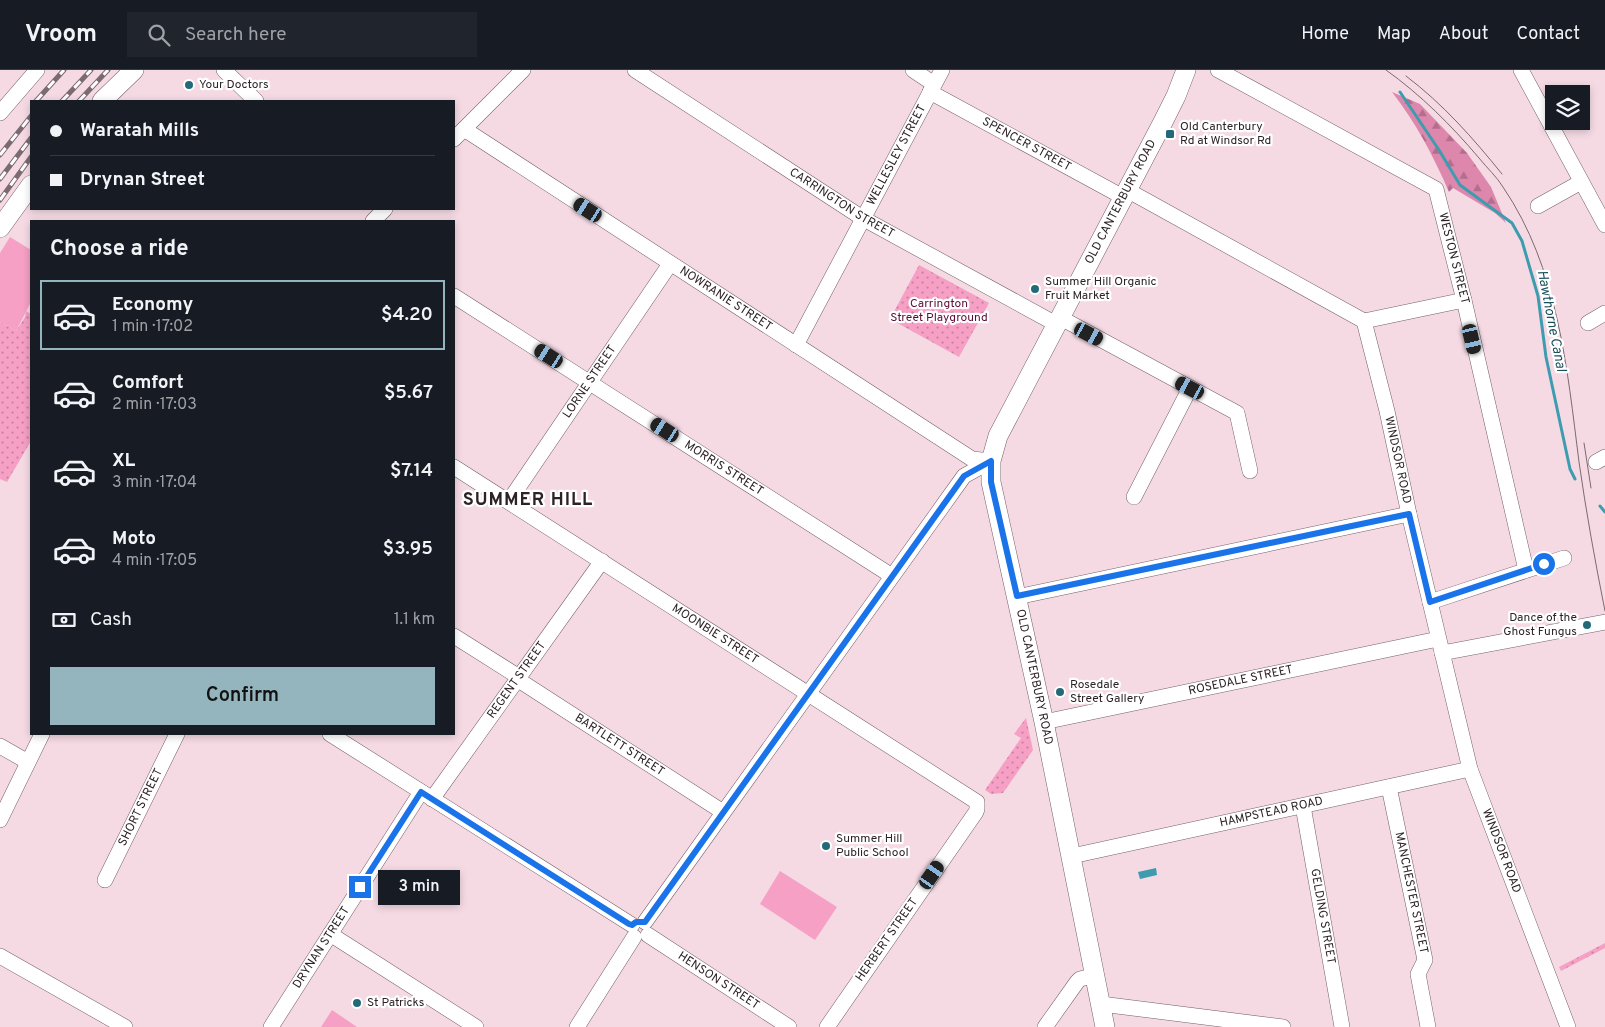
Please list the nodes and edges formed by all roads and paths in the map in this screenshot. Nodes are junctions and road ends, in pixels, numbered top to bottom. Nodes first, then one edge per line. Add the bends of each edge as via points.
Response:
1 (37, 70) edge
2 (134, 70) edge
3 (224, 70) edge
4 (522, 70) edge
5 (635, 70) edge
6 (913, 70) edge
7 (942, 70) edge
8 (1186, 70) edge
9 (1218, 70) edge
10 (1521, 70) edge
11 (932, 88) junction
12 (103, 100) edge
13 (255, 100) edge
14 (0, 113) edge
15 (459, 134) edge
16 (1581, 182) junction
17 (30, 186) edge
18 (1125, 193) junction
19 (1538, 206) dead end
20 (864, 219) junction
21 (1605, 225) edge
22 (0, 228) edge
23 (670, 264) junction
24 (455, 297) edge
25 (1464, 300) junction
26 (1605, 313) edge
27 (1058, 321) junction
28 (1364, 321) junction
29 (1588, 323) dead end
30 (796, 345) junction
31 (590, 382) junction
32 (1190, 388) junction
33 (972, 459) junction
34 (991, 461) junction
35 (455, 468) edge
36 (1250, 472) dead end
37 (964, 476) junction
38 (1134, 497) dead end
39 (509, 501) junction
40 (1409, 514) junction
41 (1564, 558) dead end
42 (602, 561) junction
43 (1526, 570) junction
44 (892, 576) junction
45 (1017, 596) junction
46 (1430, 602) junction
47 (1602, 623) edge
48 (455, 637) edge
49 (1440, 646) junction
50 (518, 678) junction
51 (808, 694) junction
52 (1044, 722) junction
53 (42, 735) edge
54 (177, 735) edge
55 (332, 735) edge
56 (0, 746) edge
57 (28, 762) junction
58 (1470, 769) junction
59 (1389, 787) junction
60 (426, 795) junction
61 (977, 802) joint
62 (1303, 806) junction
63 (723, 812) junction
64 (0, 820) edge
65 (1072, 856) junction
66 (106, 880) dead end
67 (640, 930) junction
68 (330, 934) junction
69 (0, 956) edge
70 (1096, 975) junction
71 (1101, 1004) junction
72 (125, 1027) edge
73 (271, 1027) edge
74 (476, 1027) edge
75 (577, 1027) edge
76 (789, 1027) edge
77 (827, 1027) edge
78 (1046, 1027) edge
79 (1106, 1027) edge
80 (1283, 1027) edge
81 (1342, 1027) edge
82 (1428, 1027) edge
83 (1568, 1027) edge

1 - 14 street
2 - 12 main road
3 - 13 street
4 - 15 street
5 - 20 street, CARRINGTON STREET
6 - 11 street, SPENCER STREET
7 - 11 street, WELLESLEY STREET
8 - 18 main road, OLD CANTERBURY ROAD via 1176,96
9 - 25 street, WESTON STREET via 1436,189
10 - 16 street
11 - 18 street, SPENCER STREET
11 - 20 street, WELLESLEY STREET
15 - 23 street, NOWRANIE STREET
16 - 19 street
16 - 21 street
17 - 22 main road
18 - 27 main road, OLD CANTERBURY ROAD
18 - 28 street
20 - 27 street, CARRINGTON STREET
20 - 30 street, WELLESLEY STREET
23 - 30 street, NOWRANIE STREET
23 - 31 street, LORNE STREET
24 - 31 street, MORRIS STREET
25 - 28 street
25 - 43 street, WESTON STREET
26 - 29 street
27 - 32 street, CARRINGTON STREET
27 - 34 main road, OLD CANTERBURY ROAD via 998,436
28 - 40 street, WINDSOR ROAD
30 - 33 street, NOWRANIE STREET
31 - 39 street, LORNE STREET
31 - 44 street, MORRIS STREET
32 - 36 street, CARRINGTON STREET via 1237,413
32 - 38 street
33 - 34 street, NOWRANIE STREET
33 - 37 street via 964,470
34 - 37 street
34 - 45 main road, OLD CANTERBURY ROAD via 991,482
35 - 39 street, MOONBIE STREET
37 - 44 street
39 - 42 street, MOONBIE STREET
40 - 45 street
40 - 46 street, WINDSOR ROAD
41 - 43 street
42 - 50 street, REGENT STREET
42 - 51 street, MOONBIE STREET
43 - 46 street
44 - 51 street
45 - 52 main road, OLD CANTERBURY ROAD
46 - 49 street, WINDSOR ROAD
47 - 49 street, ROSEDALE STREET
48 - 50 street, BARTLETT STREET
49 - 52 street, ROSEDALE STREET
49 - 58 street, WINDSOR ROAD
50 - 60 street, REGENT STREET
50 - 63 street, BARTLETT STREET
51 - 61 street, MOONBIE STREET
51 - 63 street
52 - 65 main road, OLD CANTERBURY ROAD
53 - 57 street
54 - 66 street, SHORT STREET
55 - 60 street, HENSON STREET
56 - 57 street
57 - 64 street
58 - 59 street, HAMPSTEAD ROAD
58 - 83 street, WINDSOR ROAD
59 - 62 street, HAMPSTEAD ROAD
59 - 82 street, MANCHESTER STREET via 1425,960 1418,974
60 - 67 street, HENSON STREET
60 - 68 street, DRYNAN STREET
61 - 77 street, HERBERT STREET via 978,810
62 - 65 street, HAMPSTEAD ROAD
62 - 81 street, GELDING STREET
63 - 67 street
65 - 70 main road, OLD CANTERBURY ROAD
67 - 75 street
67 - 76 street, HENSON STREET
68 - 73 street, DRYNAN STREET
68 - 74 street
69 - 72 street
70 - 71 main road, OLD CANTERBURY ROAD
70 - 78 street via 1077,982
71 - 79 main road, OLD CANTERBURY ROAD
71 - 80 street

